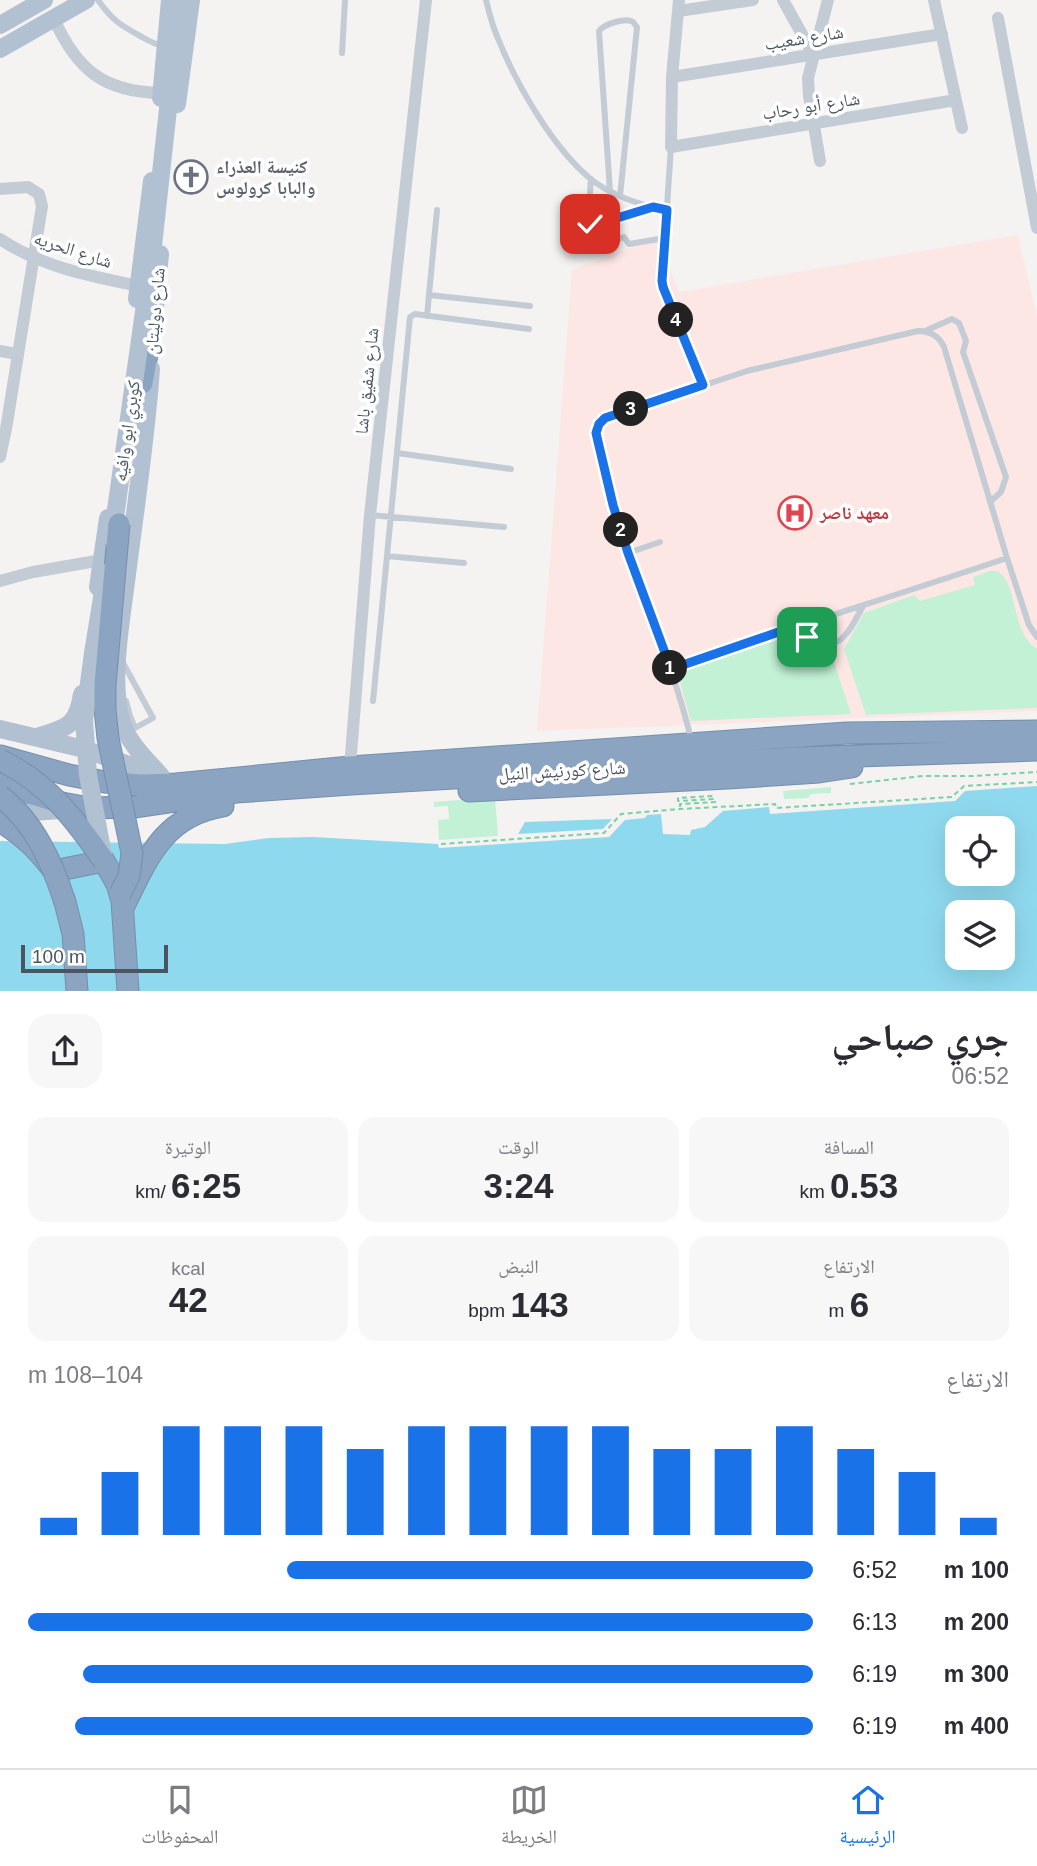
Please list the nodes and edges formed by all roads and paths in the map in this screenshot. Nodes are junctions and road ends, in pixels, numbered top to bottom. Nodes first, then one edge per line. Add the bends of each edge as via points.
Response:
1 (86, 0) edge
2 (98, 0) edge
3 (170, 0) edge
4 (345, 0) edge
5 (426, 0) edge
6 (486, 0) edge
7 (753, 0) edge
8 (783, 0) edge
9 (828, 0) edge
10 (934, 0) edge
11 (36, 2) edge
12 (189, 2) edge
13 (678, 6) edge
14 (998, 18) dead end
15 (54, 19) junction
16 (0, 25) edge
17 (942, 34) junction
18 (166, 47) junction
19 (0, 49) edge
20 (342, 53) dead end
21 (813, 54) junction
22 (672, 77) junction
23 (161, 93) junction
24 (956, 100) junction
25 (813, 124) junction
26 (962, 128) dead end
27 (671, 148) junction
28 (820, 161) dead end
29 (591, 179) junction
30 (0, 189) edge
31 (614, 194) junction
32 (589, 207) junction
33 (653, 207) junction
34 (437, 210) dead end
35 (667, 210) junction
36 (606, 212) junction
37 (622, 216) junction
38 (1037, 228) edge
39 (665, 238) junction
40 (0, 239) edge
41 (588, 250) dead end
42 (33, 258) junction
43 (139, 286) junction
44 (429, 295) junction
45 (530, 306) dead end
46 (427, 316) junction
47 (153, 319) junction
48 (529, 329) dead end
49 (925, 331) junction
50 (0, 351) edge
51 (18, 354) junction
52 (703, 385) junction
53 (397, 453) junction
54 (0, 457) edge
55 (511, 469) dead end
56 (990, 502) junction
57 (370, 514) junction
58 (391, 517) junction
59 (504, 527) dead end
60 (660, 542) dead end
61 (628, 553) junction
62 (387, 556) junction
63 (1007, 558) junction
64 (102, 560) junction
65 (464, 563) dead end
66 (0, 581) edge
67 (863, 606) junction
68 (790, 628) junction
69 (1037, 637) edge
70 (118, 656) junction
71 (671, 669) junction
72 (373, 701) dead end
73 (118, 702) junction
74 (0, 729) edge
75 (1037, 731) edge
76 (846, 733) junction
77 (798, 736) junction
78 (37, 737) junction
79 (692, 743) junction
80 (0, 744) edge
81 (1037, 750) edge
82 (921, 754) junction
83 (847, 756) junction
84 (0, 758) edge
85 (797, 758) junction
86 (350, 767) junction
87 (169, 780) junction
88 (1037, 782) edge
89 (0, 785) edge
90 (139, 785) junction
91 (0, 796) edge
92 (713, 796) dead end
93 (89, 808) junction
94 (680, 809) junction
95 (0, 811) edge
96 (0, 821) edge
97 (441, 844) dead end
98 (104, 860) junction
99 (54, 871) junction
100 (122, 901) junction
101 (77, 991) edge
102 (128, 991) edge

1 - 15 main road
2 - 18 lane via 124,28
3 - 18 main road, شارع دوليتان
4 - 20 lane
5 - 57 street, شارع شفيق باشا
6 - 29 lane via 496,34 531,103 566,153
7 - 13 street
8 - 21 street
9 - 21 street
10 - 17 street
11 - 16 main road
12 - 47 main road, شارع دوليتان
12 - 98 main road, كوبري ابو وافيه, bridge via 84,720 88,775
13 - 22 street
14 - 38 street
15 - 19 main road
15 - 23 street via 73,54 95,75 122,89
17 - 21 street, شارع شعيب
17 - 24 street
18 - 23 main road, شارع دوليتان
21 - 22 street, شارع شعيب
21 - 25 street via 808,78
22 - 27 street
23 - 43 main road, شارع دوليتان
24 - 25 street, شارع أبو رحاب
24 - 26 street
25 - 27 street, شارع أبو رحاب
25 - 28 street
27 - 35 lane
29 - 31 lane
29 - 32 lane
30 - 42 street via 29,187 39,194
31 - 31 lane via 599,31 629,20 637,27
31 - 33 lane
31 - 36 lane
32 - 36 lane
32 - 37 lane via 590,224
33 - 35 lane
33 - 37 lane
34 - 44 lane
35 - 39 lane
36 - 37 lane
39 - 41 lane via 629,244 624,237
39 - 52 lane via 663,287
40 - 42 street, شارع الحريه
42 - 43 street, شارع الحريه
42 - 51 street
43 - 64 main road, شارع دوليتان
44 - 45 lane
44 - 46 lane
46 - 48 lane
46 - 53 lane via 410,317
47 - 70 main road, شارع دوليتان via 148,415
47 - 100 highway, bridge via 127,461 106,674 108,738 132,853
49 - 52 lane
49 - 56 lane via 937,336 944,347
49 - 56 lane via 952,319 959,323 966,341 963,352 1006,477 1001,492
50 - 51 street
51 - 54 street
52 - 61 lane via 605,418 599,424 598,442
53 - 55 lane
53 - 58 lane
56 - 63 lane
57 - 58 lane
57 - 86 street, شارع شفيق باشا
58 - 59 lane
58 - 62 lane
60 - 61 lane
61 - 71 lane
62 - 65 lane
62 - 72 lane
63 - 67 lane
63 - 69 lane
64 - 66 street
64 - 78 main road, شارع دوليتان via 80,711 63,729
67 - 68 lane
67 - 68 lane via 851,630 834,643 824,644
68 - 71 lane
70 - 73 main road, شارع دوليتان
70 - 73 lane via 153,718 135,729 125,699
71 - 79 lane
73 - 87 main road, شارع دوليتان via 128,736
74 - 78 main road, شارع كورنيش النيل
75 - 76 highway, شارع كورنيش النيل
76 - 77 highway, شارع كورنيش النيل
76 - 83 highway via 841,747
77 - 79 highway, شارع كورنيش النيل
77 - 85 highway via 803,750
78 - 87 main road, شارع كورنيش النيل
79 - 86 highway, شارع كورنيش النيل
80 - 90 highway via 121,774
81 - 82 highway, شارع كورنيش النيل
82 - 83 highway, شارع كورنيش النيل
82 - 100 highway via 819,772 219,806 188,816 164,835
83 - 85 highway, شارع كورنيش النيل
84 - 90 highway, شارع كورنيش النيل via 105,782
84 - 98 highway, bridge via 53,796
85 - 93 highway, شارع كورنيش النيل via 266,789 134,807
86 - 87 highway, شارع كورنيش النيل
87 - 90 highway, شارع كورنيش النيل
88 - 94 path via 964,786 952,797
89 - 93 highway, شارع كورنيش النيل
91 - 99 highway, bridge via 28,823
92 - 94 path via 678,798 715,799 680,804
93 - 95 main road, شارع كورنيش النيل
94 - 97 path via 621,814 604,833
96 - 99 highway, bridge via 36,848
98 - 99 highway
98 - 100 highway
99 - 101 highway, bridge via 73,934
100 - 102 highway

